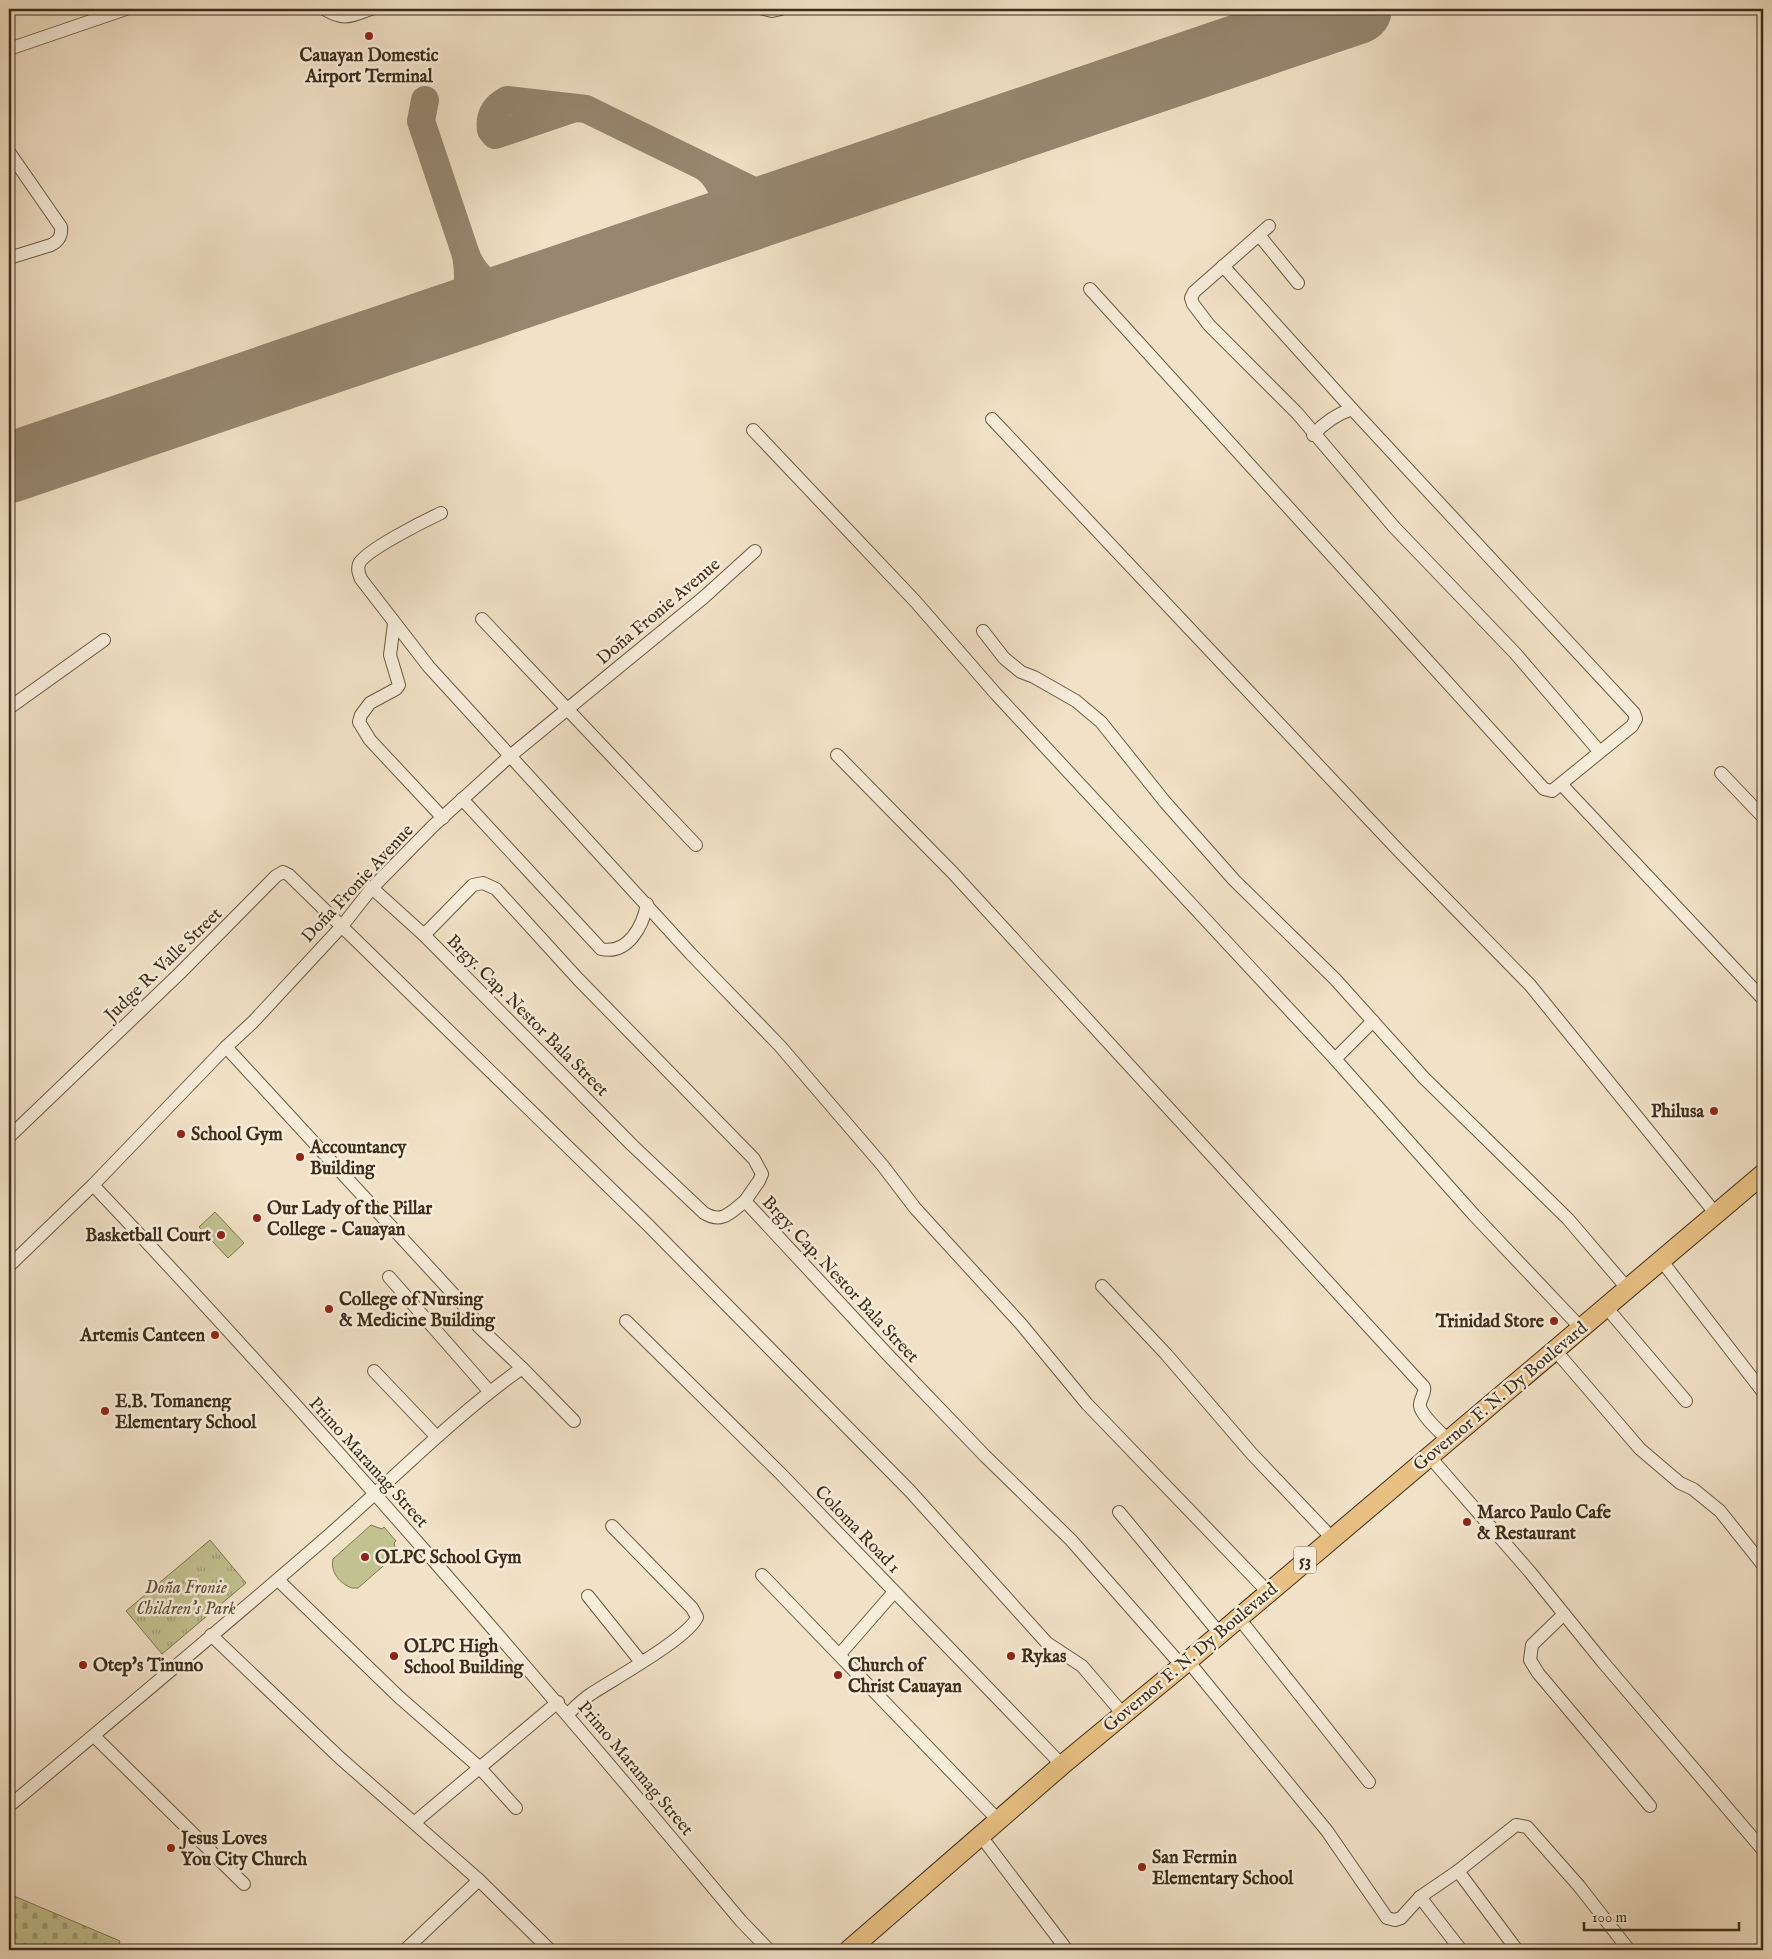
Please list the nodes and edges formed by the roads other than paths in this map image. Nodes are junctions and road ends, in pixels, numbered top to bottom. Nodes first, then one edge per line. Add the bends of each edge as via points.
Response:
1 (126, 9) edge
2 (324, 9) edge
3 (371, 9) edge
4 (764, 9) edge
5 (781, 9) edge
6 (9, 49) edge
7 (9, 152) edge
8 (1268, 226) dead end
9 (1258, 235) junction
10 (9, 258) edge
11 (1223, 266) junction
12 (1298, 283) dead end
13 (1090, 289) dead end
14 (1352, 409) junction
15 (992, 419) dead end
16 (753, 430) dead end
17 (1313, 435) junction
18 (442, 513) dead end
19 (755, 551) dead end
20 (482, 619) dead end
21 (394, 624) junction
22 (983, 631) dead end
23 (104, 640) dead end
24 (9, 708) edge
25 (567, 710) junction
26 (1599, 751) junction
27 (837, 755) dead end
28 (510, 756) junction
29 (1721, 773) dead end
30 (1561, 784) junction
31 (462, 799) junction
32 (442, 818) junction
33 (1763, 818) edge
34 (696, 845) dead end
35 (372, 888) junction
36 (647, 904) junction
37 (342, 926) junction
38 (424, 935) junction
39 (1763, 999) edge
40 (1373, 1022) junction
41 (226, 1047) junction
42 (1335, 1059) junction
43 (9, 1137) edge
44 (1763, 1174) edge
45 (93, 1186) junction
46 (745, 1201) junction
47 (1716, 1214) junction
48 (1661, 1260) junction
49 (9, 1266) edge
50 (389, 1278) dead end
51 (1102, 1286) dead end
52 (1627, 1288) junction
53 (1606, 1307) junction
54 (626, 1321) dead end
55 (1581, 1328) junction
56 (1555, 1350) junction
57 (522, 1368) junction
58 (374, 1371) dead end
59 (489, 1391) junction
60 (1763, 1392) edge
61 (1686, 1401) dead end
62 (574, 1420) dead end
63 (436, 1436) junction
64 (1448, 1440) junction
65 (1428, 1456) junction
66 (376, 1494) junction
67 (1119, 1512) dead end
68 (612, 1526) dead end
69 (1332, 1538) junction
70 (1763, 1565) edge
71 (762, 1575) dead end
72 (278, 1580) junction
73 (894, 1592) junction
74 (1268, 1592) junction
75 (588, 1596) dead end
76 (1564, 1614) junction
77 (1238, 1618) junction
78 (1220, 1634) junction
79 (211, 1635) junction
80 (840, 1654) junction
81 (641, 1662) junction
82 (1185, 1663) junction
83 (558, 1702) junction
84 (568, 1714) junction
85 (1123, 1714) junction
86 (94, 1736) junction
87 (1062, 1765) junction
88 (479, 1767) junction
89 (1369, 1782) dead end
90 (9, 1806) edge
91 (1650, 1806) dead end
92 (516, 1808) dead end
93 (998, 1820) junction
94 (415, 1822) junction
95 (980, 1835) junction
96 (1763, 1850) edge
97 (1458, 1871) junction
98 (479, 1880) junction
99 (244, 1884) dead end
100 (1420, 1896) junction
101 (406, 1950) edge
102 (550, 1950) edge
103 (769, 1950) edge
104 (849, 1950) edge
105 (1067, 1950) edge
106 (1461, 1950) edge
107 (1517, 1950) edge
108 (1629, 1950) edge

1 - 6 street
2 - 3 street via 340,18
4 - 5 street
7 - 10 street via 62,233 51,245
8 - 9 street
9 - 11 street
9 - 12 street
11 - 14 street
11 - 17 street via 1194,292 1193,304 1209,325 1297,413
13 - 30 street via 1542,787 1552,791
14 - 17 street via 1342,412
14 - 26 street via 1634,713 1636,719 1632,726
15 - 47 street via 1399,851 1530,984
16 - 42 street via 915,601 996,694
17 - 26 street via 1394,527 1515,653
18 - 21 street via 416,525 359,563 361,579
19 - 25 street, Doña Fronie Avenue
20 - 25 street
21 - 28 street
21 - 32 street via 390,655 398,684 396,689 365,708 359,722 370,740
22 - 40 street via 1004,658 1021,672 1076,701 1101,722 1165,802 1234,880 1335,979
23 - 24 street
25 - 28 street, Doña Fronie Avenue
25 - 34 street
26 - 30 street
27 - 64 street via 953,873 1389,1346 1424,1387 1420,1402 1422,1412
28 - 31 street, Doña Fronie Avenue
28 - 36 street
29 - 33 street
30 - 39 street
31 - 32 street, Doña Fronie Avenue
31 - 36 street via 600,950 612,950 633,936 644,920
32 - 35 street, Doña Fronie Avenue
35 - 37 street, Doña Fronie Avenue
35 - 38 street, Brgy. Cap. Nestor Bala Street
36 - 74 street via 787,1053 915,1208 1021,1324 1087,1404
37 - 41 street, Doña Fronie Avenue
37 - 43 street, Judge R. Valle Street via 289,875 283,872 276,876
37 - 85 street, Judge R. Valle Street via 648,1226 910,1491 1047,1643 1079,1663
38 - 46 street, Brgy. Cap. Nestor Bala Street via 704,1213 715,1219 722,1218
38 - 46 street via 473,885 483,883 496,889 578,979 754,1159 762,1174
40 - 42 street
40 - 52 street via 1424,1078 1568,1219
41 - 45 street, Doña Fronie Avenue
41 - 57 street via 455,1296 479,1327
42 - 55 street via 1474,1215
44 - 47 highway, Governor F. N. Dy Boulevard / 53
45 - 49 street, Doña Fronie Avenue
45 - 66 street, Primo Maramag Street
46 - 82 street, Brgy. Cap. Nestor Bala Street via 888,1355 1071,1540
47 - 48 highway, Governor F. N. Dy Boulevard / 53
48 - 52 highway, Governor F. N. Dy Boulevard / 53
48 - 60 street
50 - 59 street
51 - 69 street
52 - 53 highway, Governor F. N. Dy Boulevard / 53
53 - 55 highway, Governor F. N. Dy Boulevard / 53
53 - 61 street
54 - 73 street, Coloma Road 1 via 780,1472
55 - 56 highway, Governor F. N. Dy Boulevard / 53
56 - 64 highway, Governor F. N. Dy Boulevard / 53
56 - 70 street via 1640,1449 1720,1511
57 - 59 street
57 - 62 street
58 - 63 street
59 - 63 street
63 - 66 street
64 - 65 highway, Governor F. N. Dy Boulevard / 53
65 - 69 highway, Governor F. N. Dy Boulevard / 53
65 - 76 street
66 - 72 street
66 - 83 street, Primo Maramag Street
67 - 78 street
68 - 81 street via 697,1617 690,1626
69 - 74 highway, Governor F. N. Dy Boulevard / 53
71 - 80 street
72 - 79 street
72 - 88 street via 399,1697
73 - 80 street
73 - 87 street, Coloma Road 1
74 - 77 highway, Governor F. N. Dy Boulevard / 53
75 - 81 street
76 - 91 street via 1532,1645 1530,1660
76 - 96 street
77 - 78 highway, Governor F. N. Dy Boulevard / 53
77 - 89 street
78 - 82 highway, Governor F. N. Dy Boulevard / 53
79 - 86 street
79 - 94 street via 340,1758
80 - 93 street
81 - 84 street via 589,1695
82 - 85 highway, Governor F. N. Dy Boulevard / 53
82 - 100 street, Brgy. Cap. Nestor Bala Street via 1327,1831 1387,1918 1401,1918
83 - 84 street, Primo Maramag Street
83 - 88 street
84 - 103 street, Primo Maramag Street via 741,1921
85 - 87 highway, Governor F. N. Dy Boulevard / 53
86 - 90 street
86 - 99 street
87 - 93 highway, Governor F. N. Dy Boulevard / 53
88 - 92 street
88 - 94 street
93 - 95 highway, Governor F. N. Dy Boulevard / 53
94 - 98 street
95 - 104 highway, Governor F. N. Dy Boulevard / 53
95 - 105 street
97 - 100 street
97 - 107 street
97 - 108 street via 1516,1825 1527,1827
98 - 101 street
98 - 102 street
100 - 106 street

